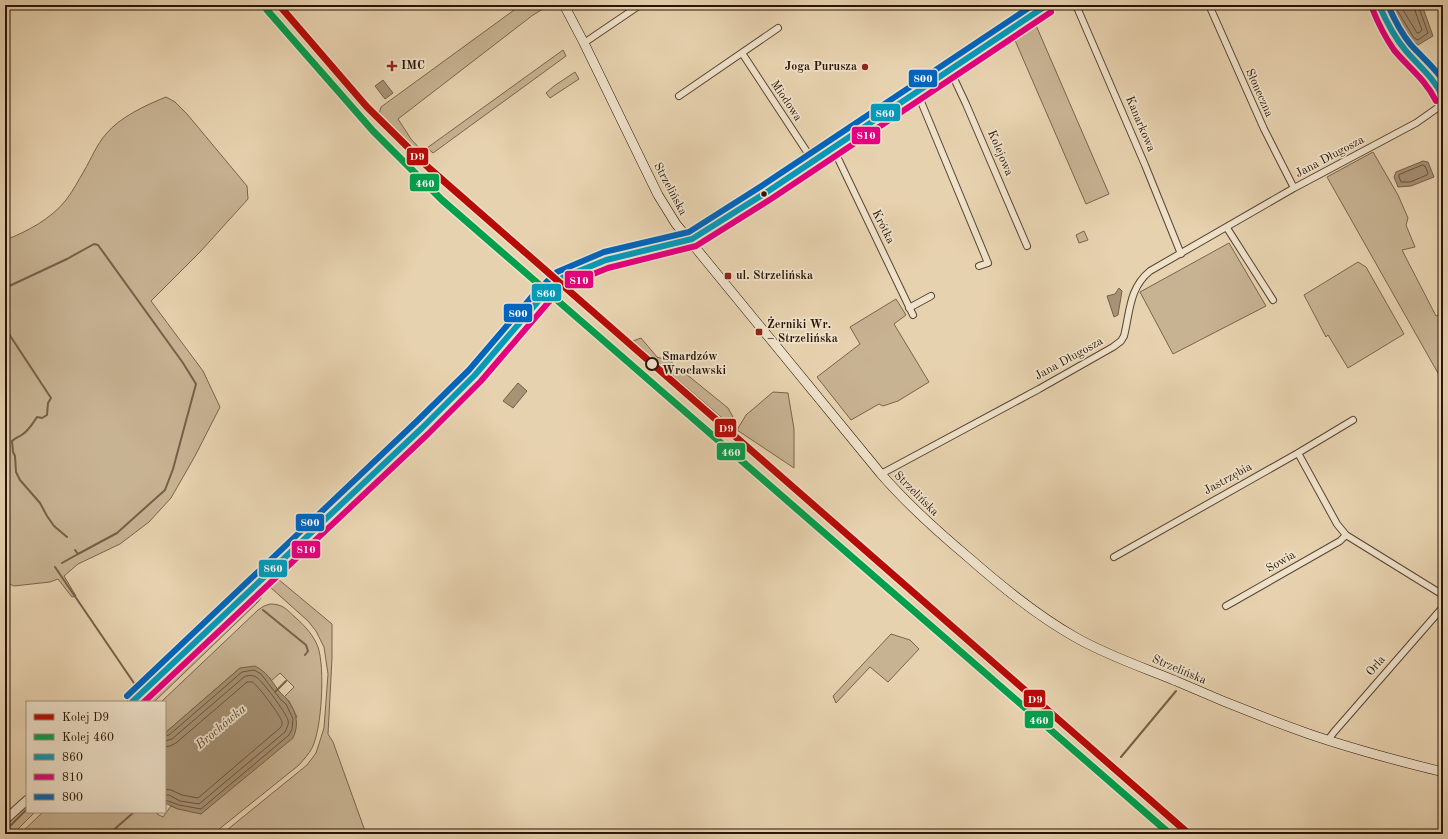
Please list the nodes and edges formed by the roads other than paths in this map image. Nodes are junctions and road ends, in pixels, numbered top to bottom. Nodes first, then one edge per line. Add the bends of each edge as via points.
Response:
1 (564, 5) edge
2 (640, 5) edge
3 (1047, 5) edge
4 (1076, 5) edge
5 (1209, 5) edge
6 (1379, 5) edge
7 (778, 28) dead end
8 (584, 43) junction
9 (742, 53) junction
10 (950, 70) junction
11 (917, 92) junction
12 (679, 96) dead end
13 (1443, 97) edge
14 (1443, 104) edge
15 (833, 148) junction
16 (813, 161) junction
17 (1294, 188) junction
18 (1227, 228) junction
19 (688, 240) junction
20 (1027, 246) dead end
21 (1181, 254) junction
22 (979, 266) dead end
23 (931, 296) dead end
24 (1273, 300) dead end
25 (909, 308) junction
26 (913, 315) dead end
27 (1353, 420) dead end
28 (1298, 453) junction
29 (881, 474) junction
30 (1346, 535) junction
31 (1114, 557) dead end
32 (1443, 595) edge
33 (1226, 606) dead end
34 (1443, 607) edge
35 (133, 701) edge
36 (1328, 740) junction
37 (1443, 772) edge
38 (26, 801) edge
39 (5, 820) edge

1 - 8 main road, Strzelińska
2 - 8 street
3 - 10 street
4 - 21 street, Kanarkowa
5 - 17 street, Słoneczna via 1264,129
6 - 13 street via 1400,44 1428,72
7 - 9 street
8 - 19 main road, Strzelińska via 658,195
9 - 12 street
9 - 16 street, Miodowa
10 - 11 street
10 - 20 street, Kolejowa
11 - 15 street
11 - 22 street via 988,263
14 - 17 street, Jana Długosza via 1416,123
15 - 16 street
15 - 25 street, Krótka
16 - 19 street via 737,212
17 - 18 street, Jana Długosza
18 - 21 street, Jana Długosza
18 - 24 street
19 - 29 main road, Strzelińska
19 - 35 street via 606,260 562,278 422,428
21 - 29 street, Jana Długosza via 1150,271 1138,282 1122,341
23 - 25 street
25 - 26 street, Krótka
27 - 28 street, Jastrzębia
28 - 30 street via 1337,524
28 - 31 street, Jastrzębia
29 - 36 main road, Strzelińska via 923,519 986,573 1074,637 1191,688
30 - 32 street
30 - 33 street, Sowia via 1340,541
34 - 36 street, Orla
36 - 37 main road, Strzelińska
38 - 39 street

